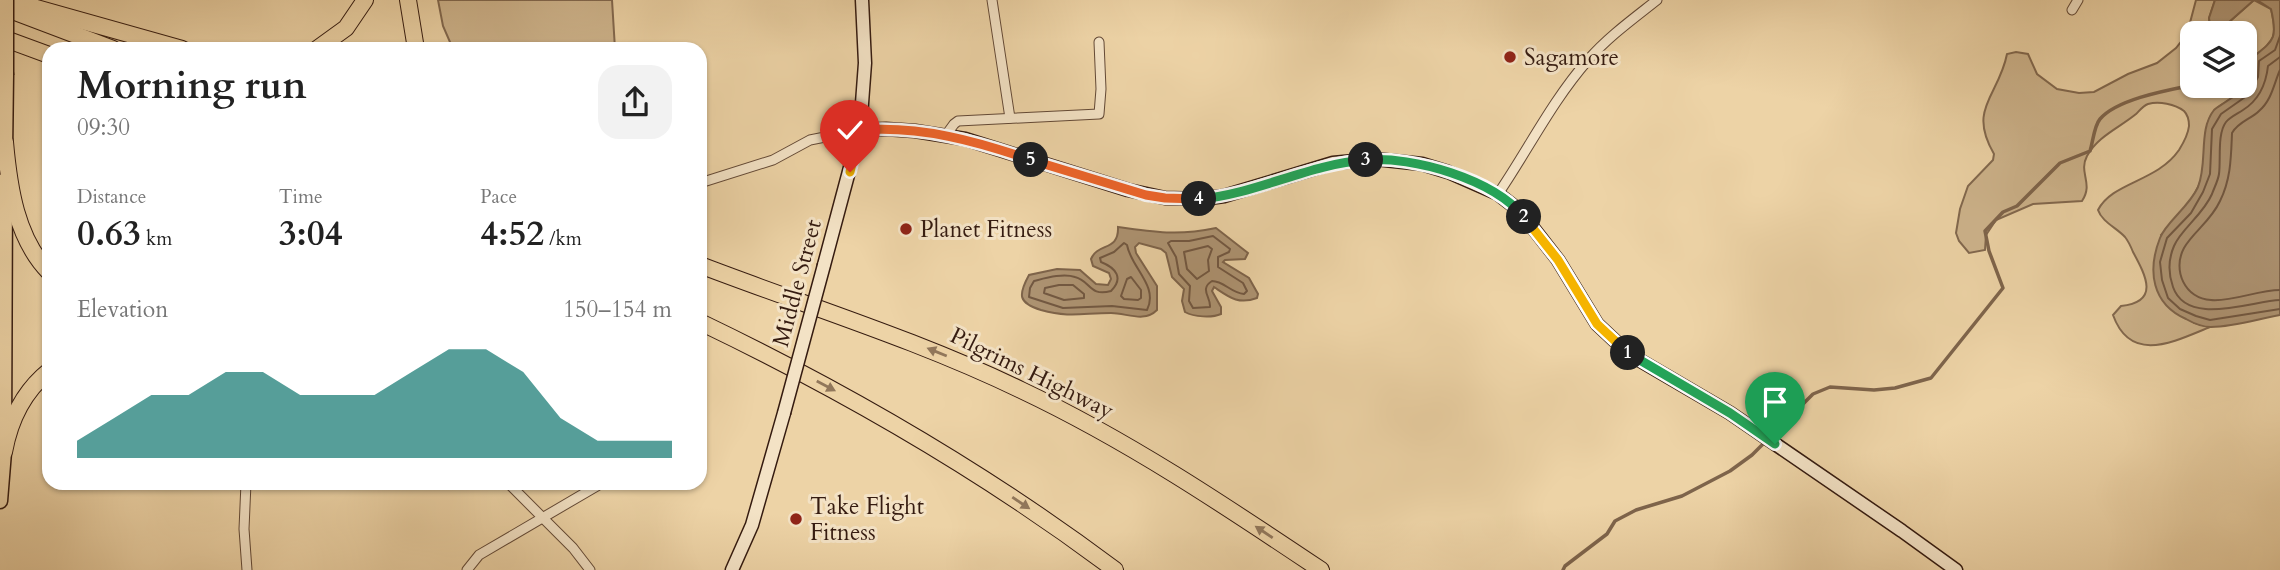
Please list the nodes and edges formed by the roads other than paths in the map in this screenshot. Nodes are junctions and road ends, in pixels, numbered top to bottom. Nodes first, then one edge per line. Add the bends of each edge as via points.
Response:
1 (7, 0) edge
2 (366, 0) edge
3 (408, 0) edge
4 (862, 0) edge
5 (992, 0) edge
6 (1657, 0) edge
7 (2078, 0) edge
8 (0, 6) edge
9 (2071, 10) dead end
10 (0, 37) edge
11 (95, 42) edge
12 (157, 42) edge
13 (329, 42) edge
14 (415, 42) edge
15 (1099, 42) dead end
16 (42, 52) edge
17 (1010, 118) junction
18 (860, 130) junction
19 (946, 135) junction
20 (5, 142) junction
21 (707, 181) edge
22 (1497, 194) junction
23 (42, 263) edge
24 (707, 268) edge
25 (707, 325) edge
26 (707, 333) edge
27 (771, 357) junction
28 (42, 378) edge
29 (4, 452) junction
30 (246, 490) edge
31 (515, 490) edge
32 (589, 490) edge
33 (0, 501) edge
34 (542, 518) junction
35 (247, 570) edge
36 (467, 570) edge
37 (590, 570) edge
38 (732, 570) edge
39 (1115, 570) edge
40 (1321, 570) edge
41 (1956, 570) edge

1 - 12 highway
1 - 20 main road, bridge
2 - 13 highway
3 - 14 highway
4 - 18 street, Middle Street via 865,63
5 - 17 street
6 - 22 street via 1610,36 1587,61
7 - 9 street
8 - 11 highway
10 - 16 highway
15 - 17 street via 1098,114
17 - 19 street via 958,121
18 - 19 street
18 - 21 street via 810,140 773,160
18 - 38 street, Middle Street, bridge via 752,524
19 - 22 street via 1165,198 1224,195 1333,163 1375,159 1422,164
20 - 23 highway via 20,222
20 - 29 main road
22 - 41 street via 1520,211 1540,235 1584,307 1612,340 1753,429
40 -> 24 highway, Pilgrims Highway via 1159,464 1038,398 931,350
25 - 27 highway
26 - 27 highway
27 -> 39 highway via 935,447
28 - 29 highway via 14,414
29 - 33 main road
30 - 35 street
31 - 34 street
32 - 34 street
34 - 36 street via 479,555
34 - 37 street

